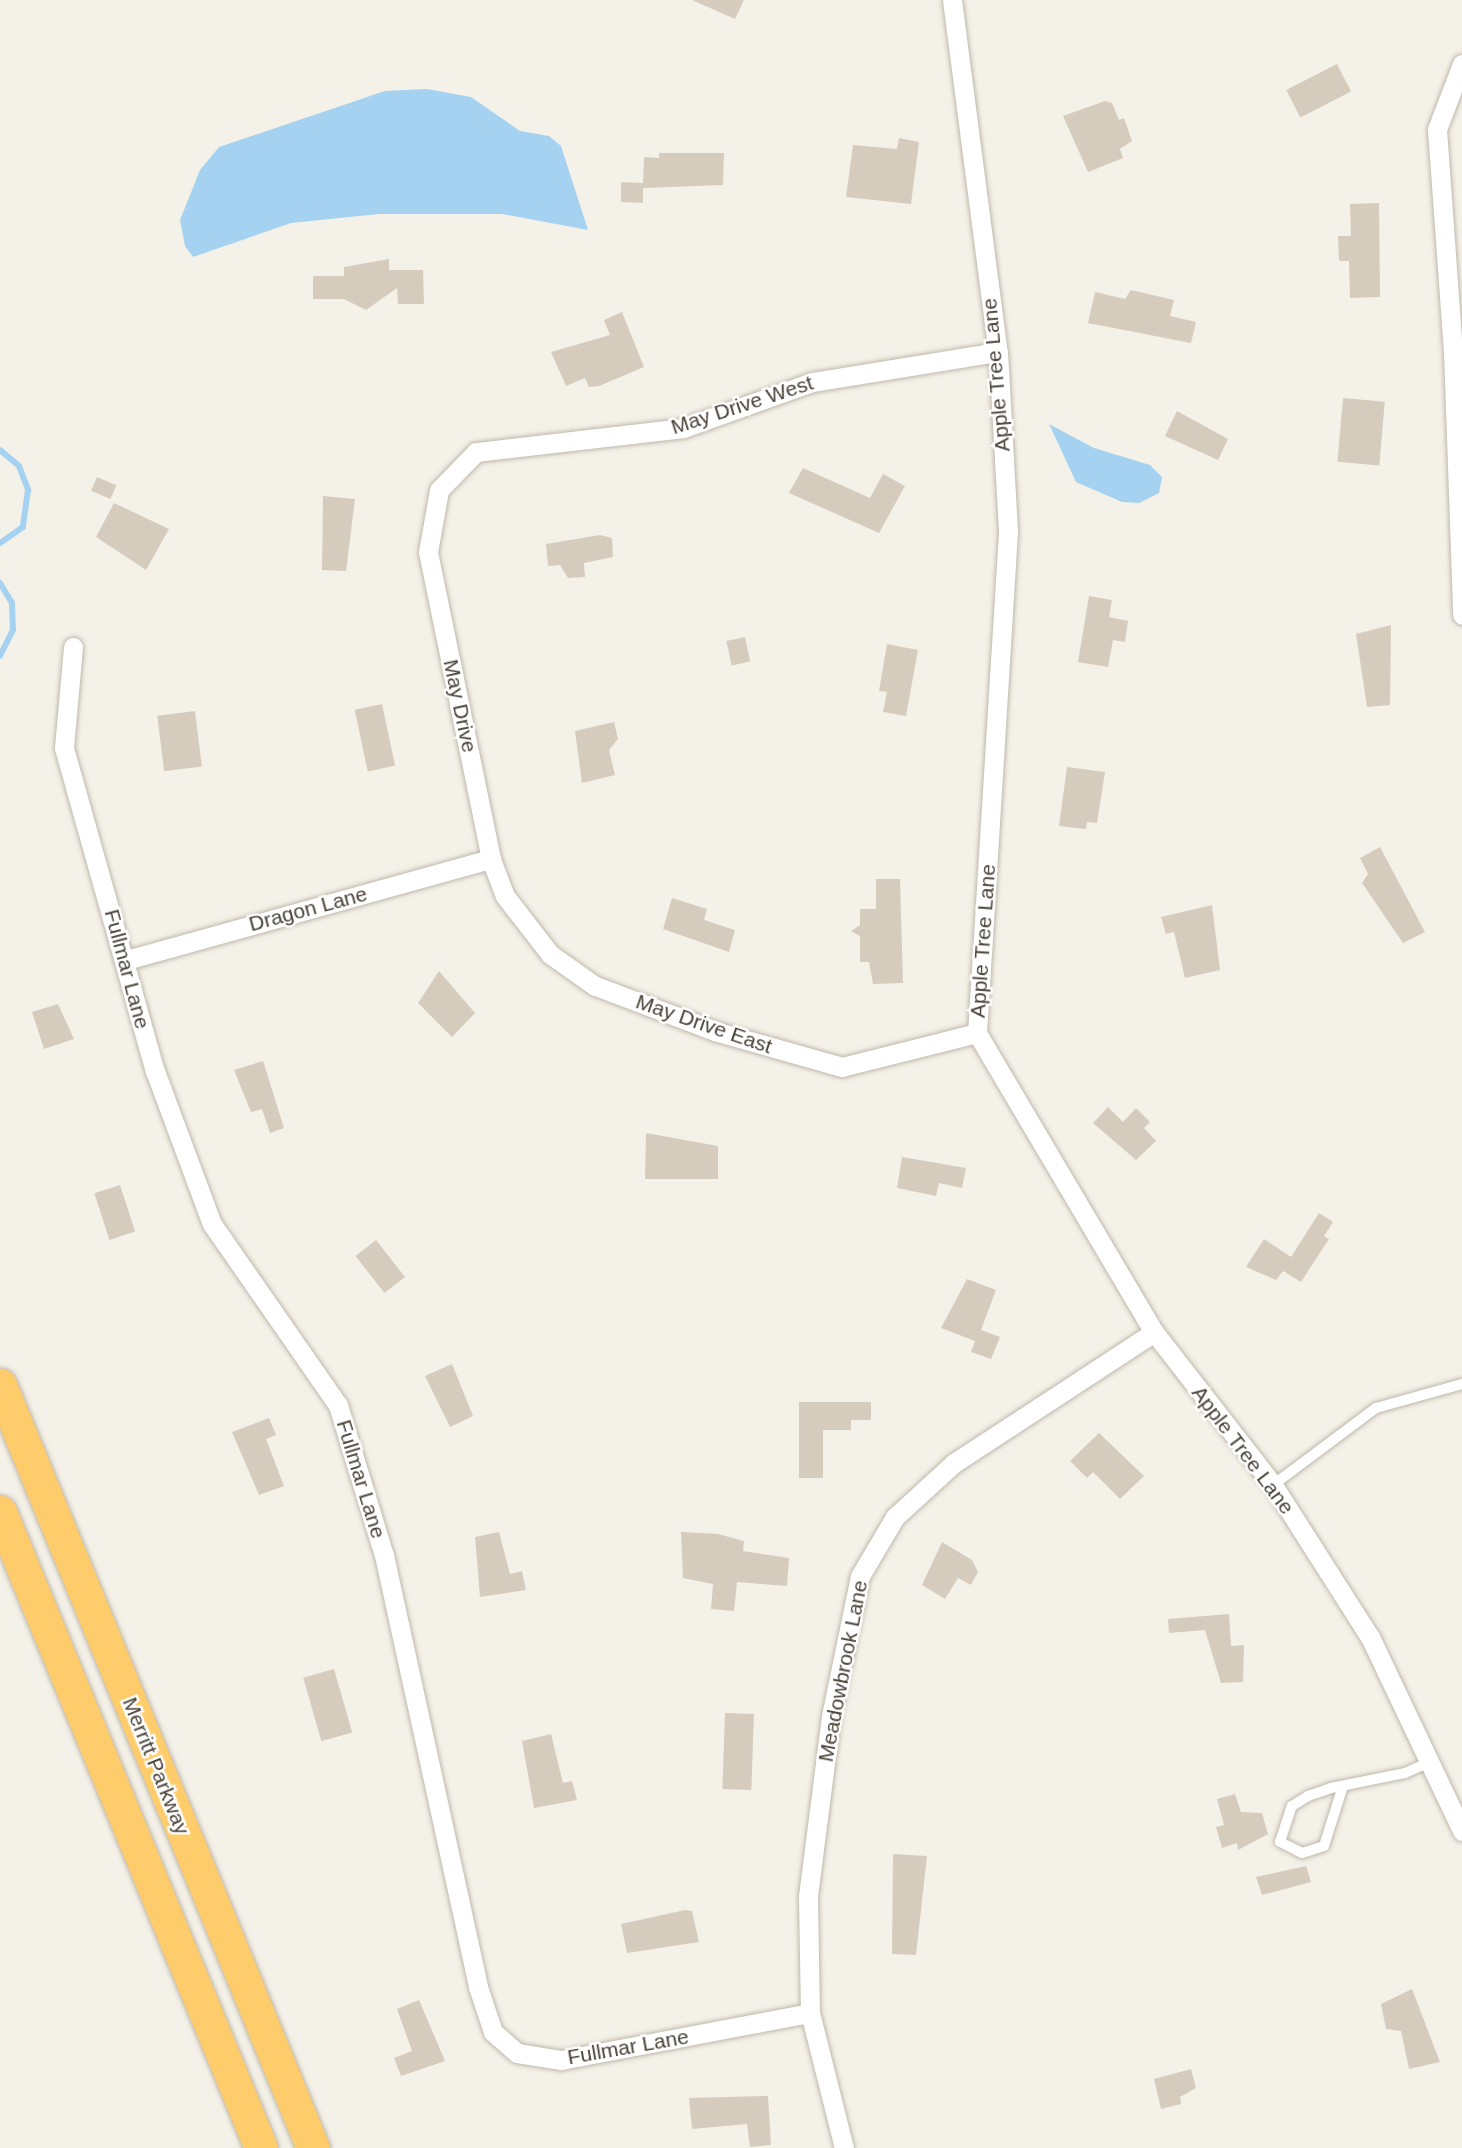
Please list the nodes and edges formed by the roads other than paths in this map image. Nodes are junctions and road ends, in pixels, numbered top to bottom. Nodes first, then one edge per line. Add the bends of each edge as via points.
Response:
1 (952, 0) edge
2 (1462, 64) edge
3 (1458, 351) edge
4 (998, 352) junction
5 (429, 552) joint
6 (1462, 615) edge
7 (73, 647) dead end
8 (491, 859) junction
9 (126, 960) junction
10 (977, 1033) junction
11 (1154, 1332) junction
12 (1462, 1384) edge
13 (0, 1385) edge
14 (1273, 1485) junction
15 (0, 1511) edge
16 (1430, 1762) junction
17 (1343, 1786) junction
18 (1462, 1831) edge
19 (810, 2013) junction
20 (261, 2148) edge
21 (313, 2148) edge
22 (844, 2148) edge

1 - 4 street, Apple Tree Lane
2 - 3 street via 1437,129
3 - 6 street
4 - 5 street, May Drive West via 812,382 683,428 476,452 439,490
4 - 10 street, Apple Tree Lane via 1008,532
5 - 8 street, May Drive
7 - 9 street, Fullmar Lane via 64,748
8 - 9 street, Dragon Lane
8 - 10 street, May Drive East via 505,896 550,954 595,986 715,1031 842,1067
9 - 19 street, Fullmar Lane via 155,1071 212,1224 338,1405 384,1555 478,1987 493,2032 517,2053 561,2060
10 - 11 street, Apple Tree Lane
11 - 14 street, Apple Tree Lane
11 - 19 street, Meadowbrook Lane via 954,1463 895,1517 860,1576 831,1716 808,1896
12 - 14 lane via 1376,1408
13 - 21 highway, Merritt Parkway
14 - 16 street, Apple Tree Lane via 1370,1637
15 - 20 highway
16 - 17 lane
16 - 18 street, Apple Tree Lane
17 - 17 lane via 1292,1806 1280,1842 1302,1853 1324,1846
19 - 22 street, Meadowbrook Lane

